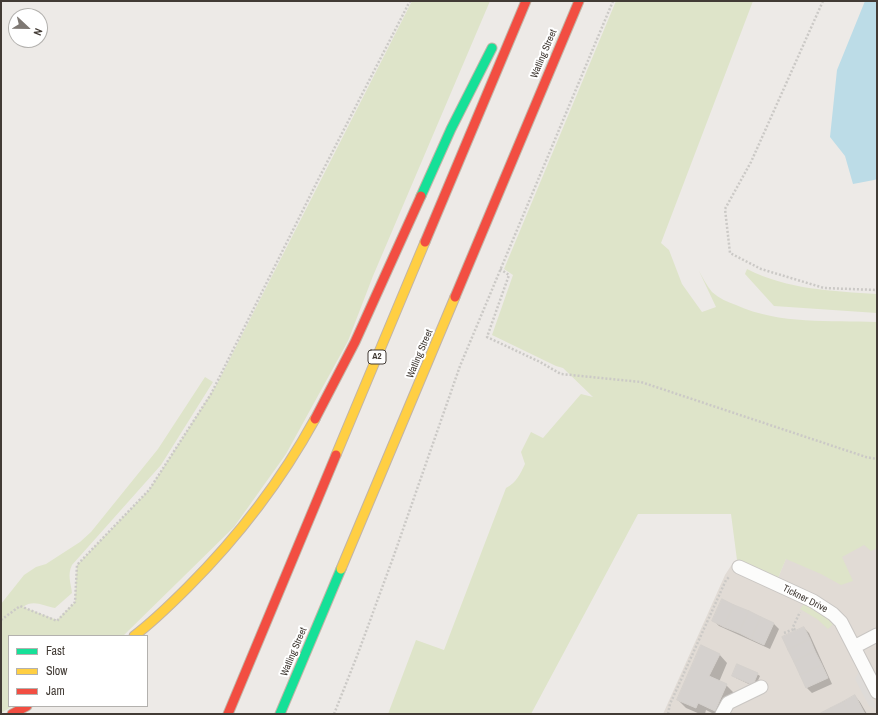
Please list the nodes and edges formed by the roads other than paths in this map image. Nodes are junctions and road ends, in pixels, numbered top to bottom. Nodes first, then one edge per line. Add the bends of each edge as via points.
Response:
1 (526, 1) edge
2 (579, 1) edge
3 (498, 36) dead end
4 (369, 503) junction
5 (739, 567) road end
6 (135, 635) edge
7 (877, 635) edge
8 (854, 646) junction
9 (302, 685) dead end
10 (761, 687) dead end
11 (877, 692) edge
12 (25, 707) edge
13 (12, 714) edge
14 (228, 714) edge
15 (280, 714) edge
16 (722, 714) edge

1 - 14 highway, A2
2 - 4 highway, Watling Street
3 - 6 highway via 451,129 352,349 287,466 217,557 176,600
4 - 9 highway
4 - 15 highway, Watling Street
5 - 8 street, Tickner Drive via 822,606 838,619
7 - 8 street
8 - 11 street, Tickner Drive
10 - 16 street via 728,703
12 - 13 highway

